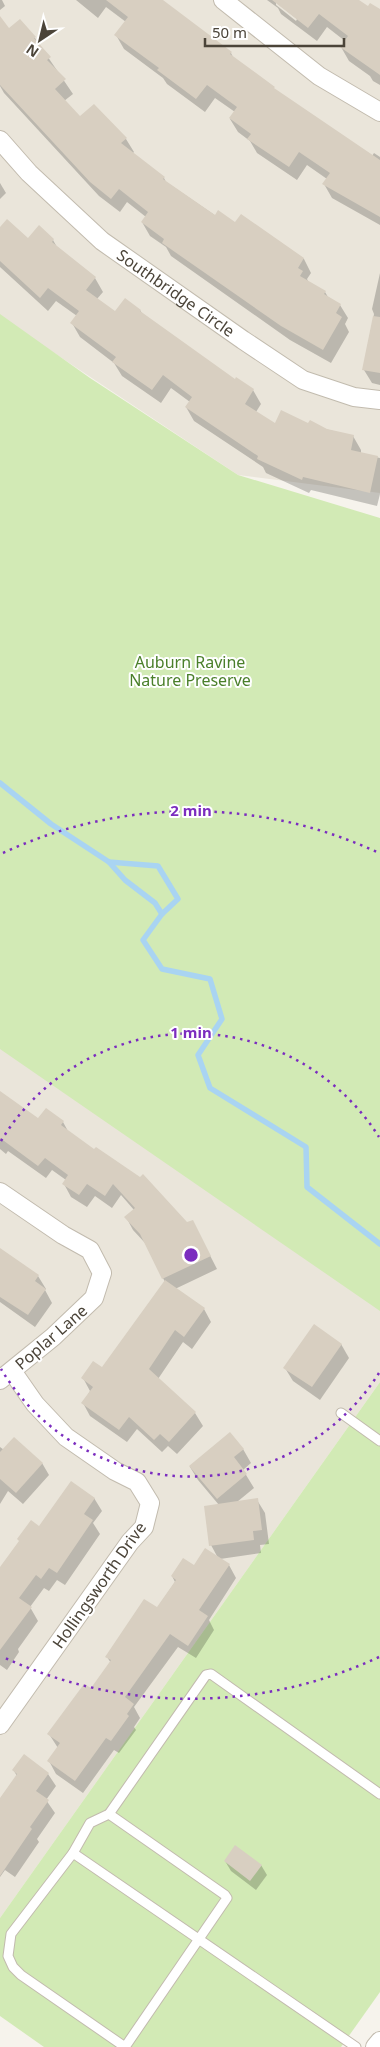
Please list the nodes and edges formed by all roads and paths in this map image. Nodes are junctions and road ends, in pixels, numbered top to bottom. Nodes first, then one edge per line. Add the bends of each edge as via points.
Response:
1 (223, 0) edge
2 (380, 112) edge
3 (0, 140) edge
4 (380, 400) edge
5 (0, 1192) edge
6 (6, 1376) edge
7 (340, 1413) dead end
8 (380, 1441) edge
9 (0, 1725) edge
10 (380, 1794) edge
11 (109, 1814) junction
12 (73, 1853) junction
13 (199, 1941) junction
14 (380, 2040) edge
15 (125, 2047) edge
16 (356, 2047) edge
17 (376, 2047) edge

1 - 2 street via 319,76
3 - 4 street, Southbridge Circle via 29,173 102,241 243,340 303,380 354,398
5 - 6 street, Poplar Lane via 62,1235 90,1250 102,1273 94,1298
6 - 9 street, Hollingsworth Drive via 66,1437 137,1482 150,1503 144,1527
7 - 8 lane
10 - 11 lane via 212,1674 206,1675
11 - 12 lane via 90,1823
11 - 13 lane via 225,1896 227,1902
12 - 13 lane
12 - 15 lane via 11,1934 8,1956 21,1975
13 - 15 lane
13 - 16 lane
14 - 17 street

